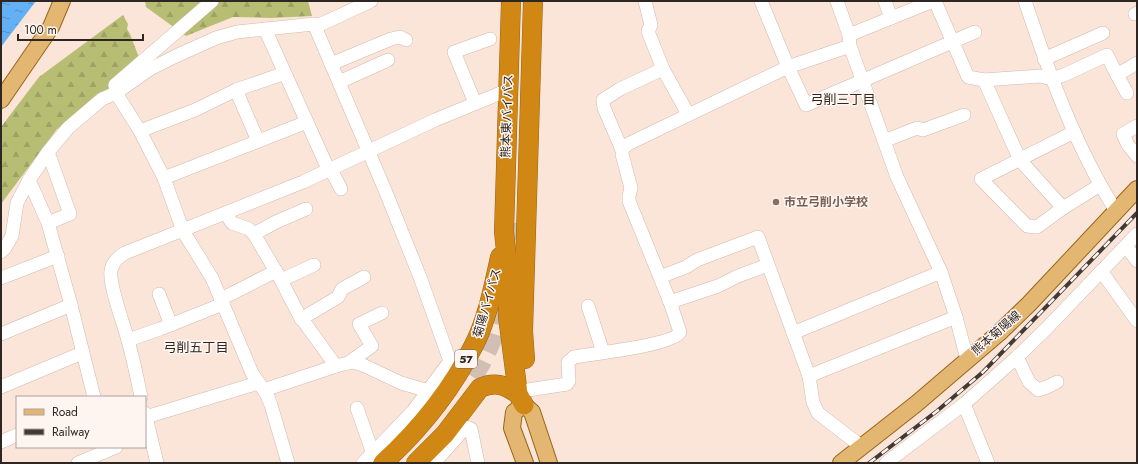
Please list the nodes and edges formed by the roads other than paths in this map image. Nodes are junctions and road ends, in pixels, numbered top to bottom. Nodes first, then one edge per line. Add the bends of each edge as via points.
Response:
1 (212, 1) edge
2 (371, 1) edge
3 (511, 1) edge
4 (525, 1) edge
5 (533, 1) edge
6 (645, 1) edge
7 (761, 1) edge
8 (837, 1) edge
9 (885, 1) edge
10 (934, 1) edge
11 (1025, 1) edge
12 (60, 2) edge
13 (891, 18) junction
14 (315, 27) junction
15 (265, 29) junction
16 (975, 32) dead end
17 (1103, 33) dead end
18 (490, 39) dead end
19 (406, 40) dead end
20 (849, 40) junction
21 (952, 42) junction
22 (1044, 59) junction
23 (388, 60) dead end
24 (1137, 63) edge
25 (331, 64) junction
26 (788, 67) junction
27 (663, 69) junction
28 (284, 72) junction
29 (1117, 75) junction
30 (1052, 79) junction
31 (984, 80) junction
32 (339, 82) junction
33 (863, 82) junction
34 (236, 90) junction
35 (508, 90) junction
36 (116, 93) junction
37 (1127, 93) dead end
38 (1, 100) edge
39 (475, 103) junction
40 (688, 114) junction
41 (964, 115) dead end
42 (307, 122) junction
43 (1137, 126) edge
44 (140, 131) junction
45 (1074, 132) junction
46 (258, 141) junction
47 (884, 141) junction
48 (622, 150) junction
49 (368, 151) junction
50 (48, 152) junction
51 (1137, 156) edge
52 (1020, 160) junction
53 (330, 170) junction
54 (164, 178) junction
55 (29, 180) junction
56 (1100, 185) junction
57 (341, 189) dead end
58 (1137, 189) edge
59 (1063, 208) junction
60 (306, 210) dead end
61 (1116, 210) junction
62 (226, 214) junction
63 (48, 222) junction
64 (513, 227) junction
65 (184, 230) junction
66 (254, 234) junction
67 (1137, 234) edge
68 (1126, 246) junction
69 (1, 252) edge
70 (58, 256) junction
71 (1137, 261) edge
72 (314, 265) dead end
73 (768, 265) junction
74 (1101, 270) junction
75 (941, 272) junction
76 (279, 276) junction
77 (364, 277) dead end
78 (660, 277) junction
79 (1, 278) edge
80 (159, 294) dead end
81 (508, 299) junction
82 (222, 302) junction
83 (670, 302) junction
84 (71, 305) junction
85 (588, 306) dead end
86 (382, 312) dead end
87 (524, 314) junction
88 (485, 315) junction
89 (956, 317) junction
90 (301, 319) junction
91 (1137, 321) edge
92 (171, 325) junction
93 (792, 333) junction
94 (1, 334) edge
95 (128, 340) junction
96 (603, 352) junction
97 (82, 353) junction
98 (1017, 357) junction
99 (966, 359) junction
100 (342, 364) junction
101 (809, 376) junction
102 (473, 377) tunnel mouth
103 (1, 387) edge
104 (261, 387) junction
105 (1052, 388) dead end
106 (429, 391) junction
107 (94, 396) edge
108 (141, 396) edge
109 (523, 396) junction
110 (964, 404) junction
111 (357, 408) dead end
112 (146, 415) edge
113 (146, 425) edge
114 (16, 435) edge
115 (147, 435) edge
116 (1, 442) edge
117 (862, 447) junction
118 (108, 452) edge
119 (378, 458) edge
120 (78, 463) edge
121 (157, 463) edge
122 (288, 463) edge
123 (363, 463) edge
124 (404, 463) edge
125 (416, 463) edge
126 (434, 463) edge
127 (478, 463) edge
128 (525, 463) edge
129 (538, 463) edge
130 (548, 463) edge
131 (841, 463) edge
132 (886, 463) edge
133 (988, 463) edge

1 - 36 street via 115,85
2 - 14 street
3 - 35 highway, 熊本東バイパス / 57
4 - 64 highway, 熊本東バイパス / 57
5 - 64 highway
6 - 27 street via 651,25 649,34
7 - 26 street
8 - 20 street
9 - 13 street
10 - 13 street
10 - 21 street
11 - 22 street
12 - 38 main road via 51,27
13 - 20 street
14 - 15 street via 314,24
14 - 25 street
15 - 28 street
15 - 36 street via 237,32 216,38 150,69
16 - 21 street
17 - 22 street
18 - 39 street via 454,52
19 - 25 street via 400,37 391,39
20 - 26 street
20 - 33 street
21 - 31 street via 968,77
21 - 33 street
22 - 30 street
23 - 32 street
24 - 29 street
25 - 32 street
26 - 33 street via 806,106
26 - 40 street
27 - 40 street
27 - 48 street via 603,100
28 - 34 street
28 - 42 street
29 - 30 street via 1107,55
29 - 37 street
30 - 31 street via 1040,76
30 - 45 street
31 - 52 street
32 - 49 street
33 - 47 street
34 - 44 street via 195,110
34 - 46 street
35 - 39 street
35 - 64 highway, 熊本東バイパス / 57
36 - 44 street
36 - 50 street via 102,99 68,128
39 - 49 street
40 - 48 street via 628,144
41 - 47 street via 923,130 917,128
42 - 46 street
42 - 53 street
43 - 51 street via 1123,134
44 - 54 street
45 - 52 street
45 - 56 street
46 - 54 street
47 - 75 street via 897,177
48 - 78 street via 631,190 629,201
49 - 53 street
49 - 106 street via 420,277 450,361
50 - 55 street
50 - 63 street via 70,214
52 - 59 street
52 - 59 street via 981,179 1027,226 1037,227
53 - 57 street
53 - 62 street
54 - 65 street
55 - 63 street
55 - 69 street via 17,203 12,236
56 - 59 street
56 - 61 street
58 - 61 main road, 熊本菊陽線
60 - 66 street
61 - 99 main road, 熊本菊陽線 via 1029,304 999,333
62 - 65 street
62 - 66 street via 232,223 249,229
63 - 70 street
64 - 81 highway via 507,260
64 - 87 highway
64 - 88 highway, 菊陽バイパス / 57
65 - 82 street via 212,278
65 - 95 street via 125,253 113,263 112,284
66 - 76 street
67 - 68 street
68 - 71 street
68 - 74 street
70 - 79 street
70 - 84 street
72 - 76 street
73 - 78 street via 758,237
73 - 83 street
73 - 93 street
74 - 91 street
74 - 98 street via 1046,330
75 - 89 street
75 - 93 street
76 - 82 street
76 - 90 street
77 - 90 street via 342,289 338,297
78 - 83 street
80 - 92 street
81 - 87 highway via 514,300
81 - 88 highway via 499,302
81 - 109 highway via 508,317
82 - 92 street
82 - 104 street via 247,363
83 - 96 street via 679,334 639,347
84 - 94 street
84 - 97 street
85 - 96 street
86 - 100 street via 359,324 372,346
87 - 109 highway
88 - 119 highway, 菊陽バイパス / 57 via 474,344 445,392 396,451
89 - 99 street
89 - 101 street
90 - 100 street
92 - 95 street
93 - 101 street
95 - 108 street
96 - 109 street via 571,358 567,384
97 - 103 street
97 - 107 street
98 - 105 street via 1029,382 1038,390
98 - 110 street
99 - 117 main road, 熊本菊陽線 via 916,404
100 - 104 street
100 - 106 street via 363,364 401,383
101 - 117 street via 813,402 818,413
102 - 124 highway, 57 via 436,429
104 - 112 street
104 - 122 street via 271,405
106 - 119 street
109 - 125 highway via 501,384 480,388 445,434
109 - 128 main road via 514,412 512,428
109 - 129 main road
109 - 130 main road via 532,412
110 - 132 street
110 - 133 street
111 - 119 street
113 - 115 street
114 - 116 street
115 - 121 street
117 - 131 main road, 熊本菊陽線
118 - 120 street
119 - 123 street
126 - 127 street via 466,427 471,429

